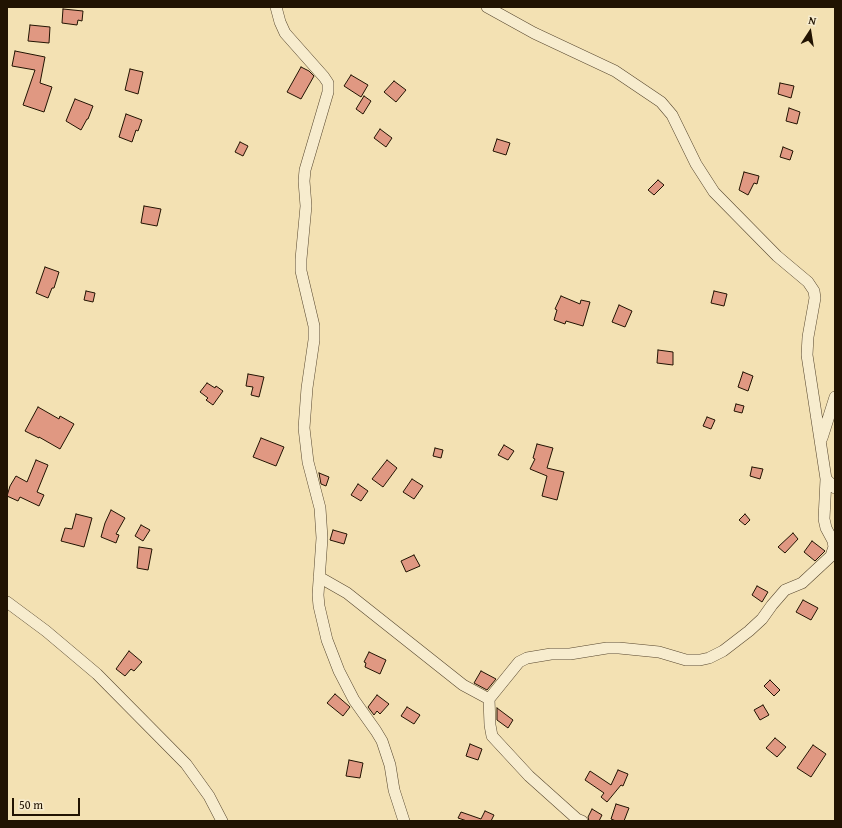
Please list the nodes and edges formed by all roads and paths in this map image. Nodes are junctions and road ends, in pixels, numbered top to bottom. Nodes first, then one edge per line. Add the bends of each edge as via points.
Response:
1 (276, 7) edge
2 (487, 7) edge
3 (835, 397) edge
4 (821, 440) junction
5 (826, 479) junction
6 (835, 488) edge
7 (319, 577) junction
8 (7, 602) edge
9 (489, 699) junction
10 (222, 821) edge
11 (404, 821) edge
12 (582, 821) edge

1 - 7 street via 285,33 328,82 328,92 305,170 306,206 301,259 314,326 304,428 308,462 320,508 322,538
2 - 4 street via 615,71 661,102 672,114 696,164 714,192 777,256 808,282 815,298 807,354
3 - 4 street
4 - 5 street
5 - 6 street
5 - 9 street via 824,519 833,541 831,556 802,583 785,590 762,619 723,651 700,660 686,660 659,652 620,648 527,658 519,662
7 - 9 street via 347,593 463,685
7 - 11 street via 319,606 327,640 354,700 382,741
8 - 10 street via 97,674 186,764 209,796
9 - 12 street via 492,736 530,776

